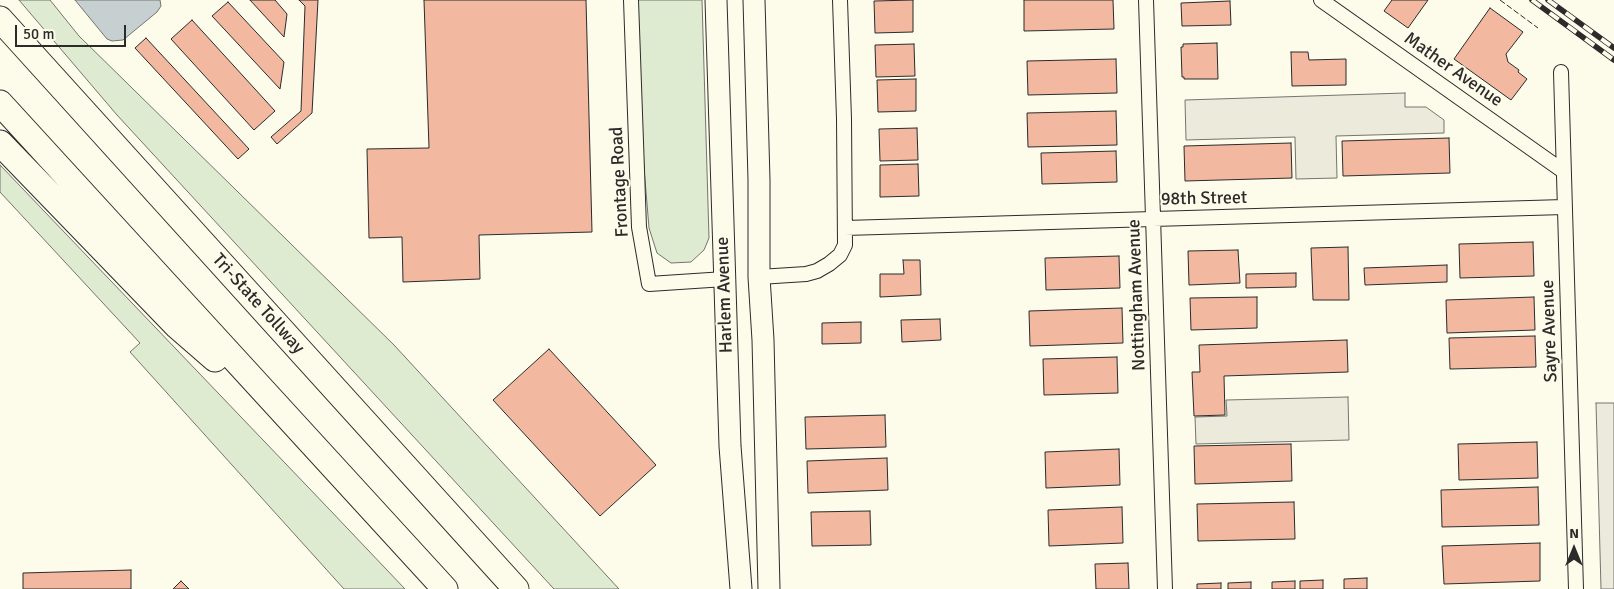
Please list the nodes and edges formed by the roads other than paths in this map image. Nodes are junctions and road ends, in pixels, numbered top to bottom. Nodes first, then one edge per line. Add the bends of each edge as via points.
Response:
1 (631, 0) edge
2 (716, 0) edge
3 (754, 0) edge
4 (840, 0) edge
5 (1146, 0) edge
6 (1321, 0) edge
7 (0, 18) edge
8 (1561, 72) dead end
9 (0, 103) edge
10 (0, 143) edge
11 (1564, 171) junction
12 (1564, 207) junction
13 (1152, 218) junction
14 (845, 228) junction
15 (759, 277) junction
16 (725, 279) junction
17 (296, 428) junction
18 (445, 589) edge
19 (516, 589) edge
20 (741, 589) edge
21 (769, 589) edge
22 (1165, 589) edge
23 (1576, 589) edge

1 - 16 street, Frontage Road via 639,227 649,284
2 - 16 main road, Harlem Avenue
3 - 15 main road, Harlem Avenue via 760,180
4 - 14 street
5 - 13 street, Nottingham Avenue
6 - 11 street, Mather Avenue
7 - 19 highway, Tri-State Tollway
8 - 11 street, Sayre Avenue
9 - 17 highway
10 - 17 highway via 177,326
11 - 12 street, Sayre Avenue
12 - 13 street, 98th Street
12 - 23 street, Sayre Avenue
13 - 14 street, 98th Street
13 - 22 street, Nottingham Avenue
14 - 15 street via 845,245 840,255 817,271
15 - 21 main road, Harlem Avenue
16 - 20 main road, Harlem Avenue via 730,446
17 - 18 highway

